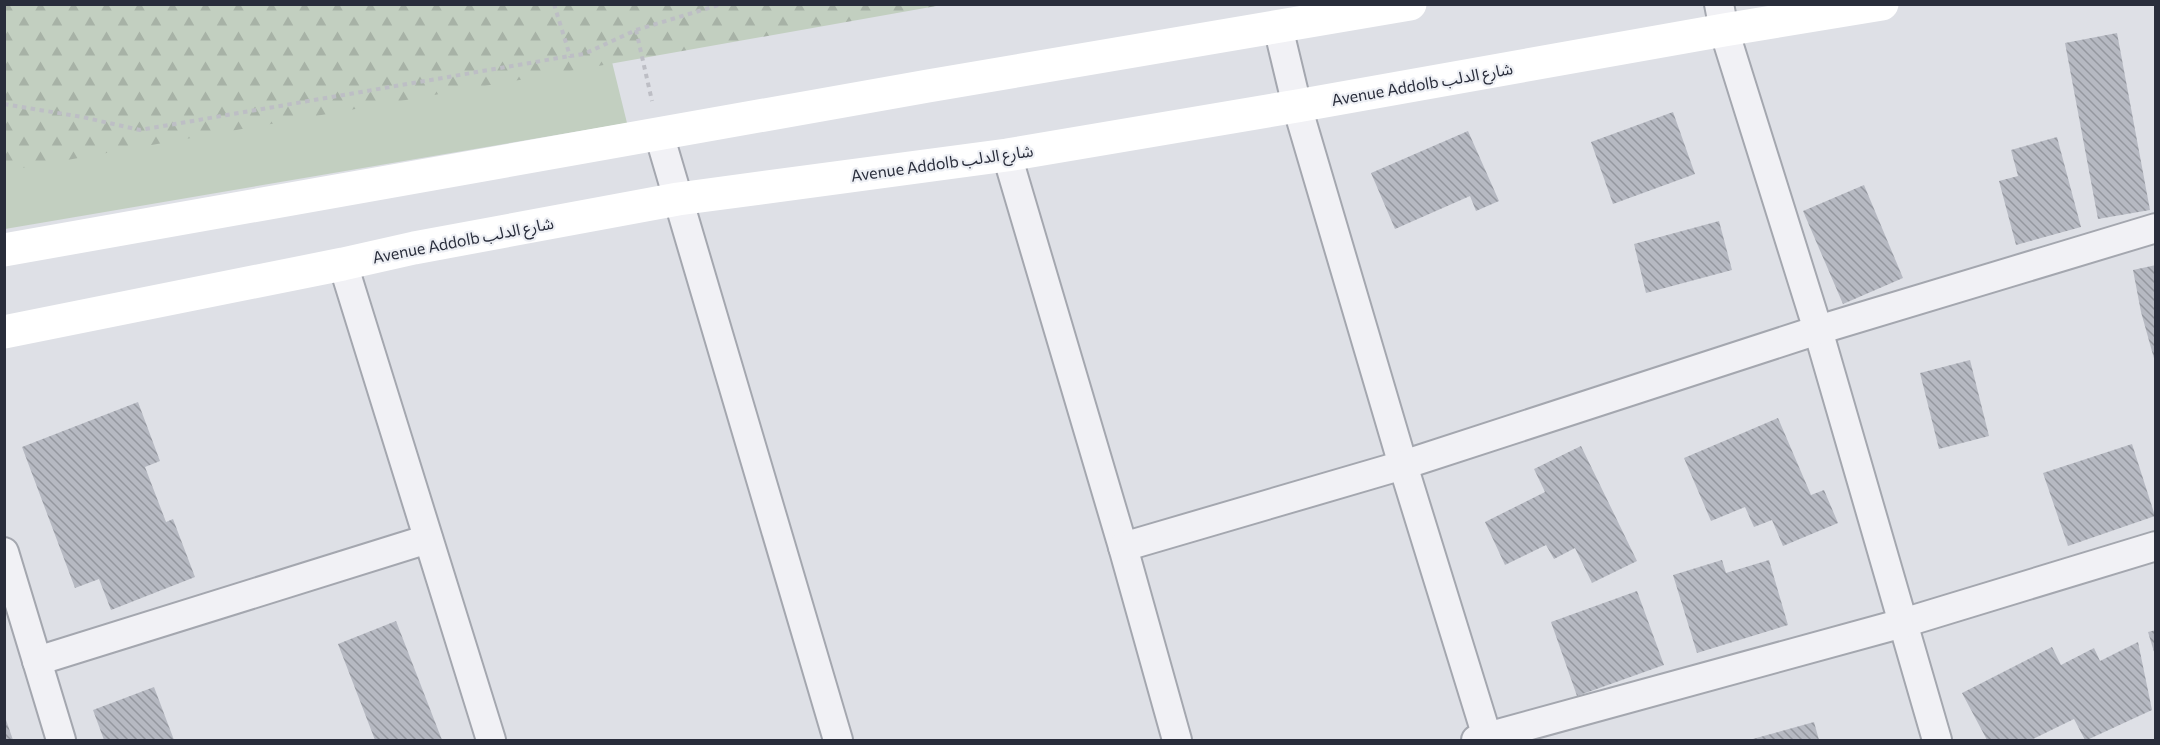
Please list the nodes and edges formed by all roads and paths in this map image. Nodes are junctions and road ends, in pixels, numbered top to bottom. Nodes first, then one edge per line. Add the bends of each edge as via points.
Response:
1 (554, 4) edge
2 (722, 4) edge
3 (1410, 4) edge
4 (1882, 4) edge
5 (1722, 17) edge
6 (1278, 27) junction
7 (636, 30) junction
8 (570, 56) junction
9 (4, 104) edge
10 (1297, 106) junction
11 (659, 134) junction
12 (1007, 154) junction
13 (678, 199) junction
14 (2156, 228) edge
15 (4, 250) edge
16 (344, 264) junction
17 (1818, 330) junction
18 (4, 332) edge
19 (1403, 465) junction
20 (428, 538) junction
21 (2156, 546) edge
22 (1123, 547) junction
23 (4, 552) edge
24 (1903, 623) junction
25 (37, 661) junction
26 (1484, 739) edge
27 (61, 741) edge
28 (491, 741) edge
29 (838, 741) edge
30 (1177, 741) edge
31 (1936, 741) edge

1 - 8 path
2 - 7 path
3 - 6 street
4 - 5 street, Avenue Addolb شارع الدلب
5 - 10 street, Avenue Addolb شارع الدلب
5 - 17 street
6 - 10 street
6 - 11 street
7 - 8 path via 584,54
7 - 11 path
8 - 9 path via 140,130
10 - 12 street, Avenue Addolb شارع الدلب
10 - 19 street
11 - 13 street
11 - 15 street
12 - 13 street, Avenue Addolb شارع الدلب
12 - 22 street
13 - 16 street, Avenue Addolb شارع الدلب
13 - 29 street
14 - 17 street
16 - 18 street, Avenue Addolb شارع الدلب
16 - 20 street
17 - 19 street
17 - 24 street
19 - 22 street
19 - 26 street
20 - 25 street
20 - 28 street
21 - 24 street
22 - 30 street
23 - 25 street
24 - 26 street
24 - 31 street
25 - 27 street

